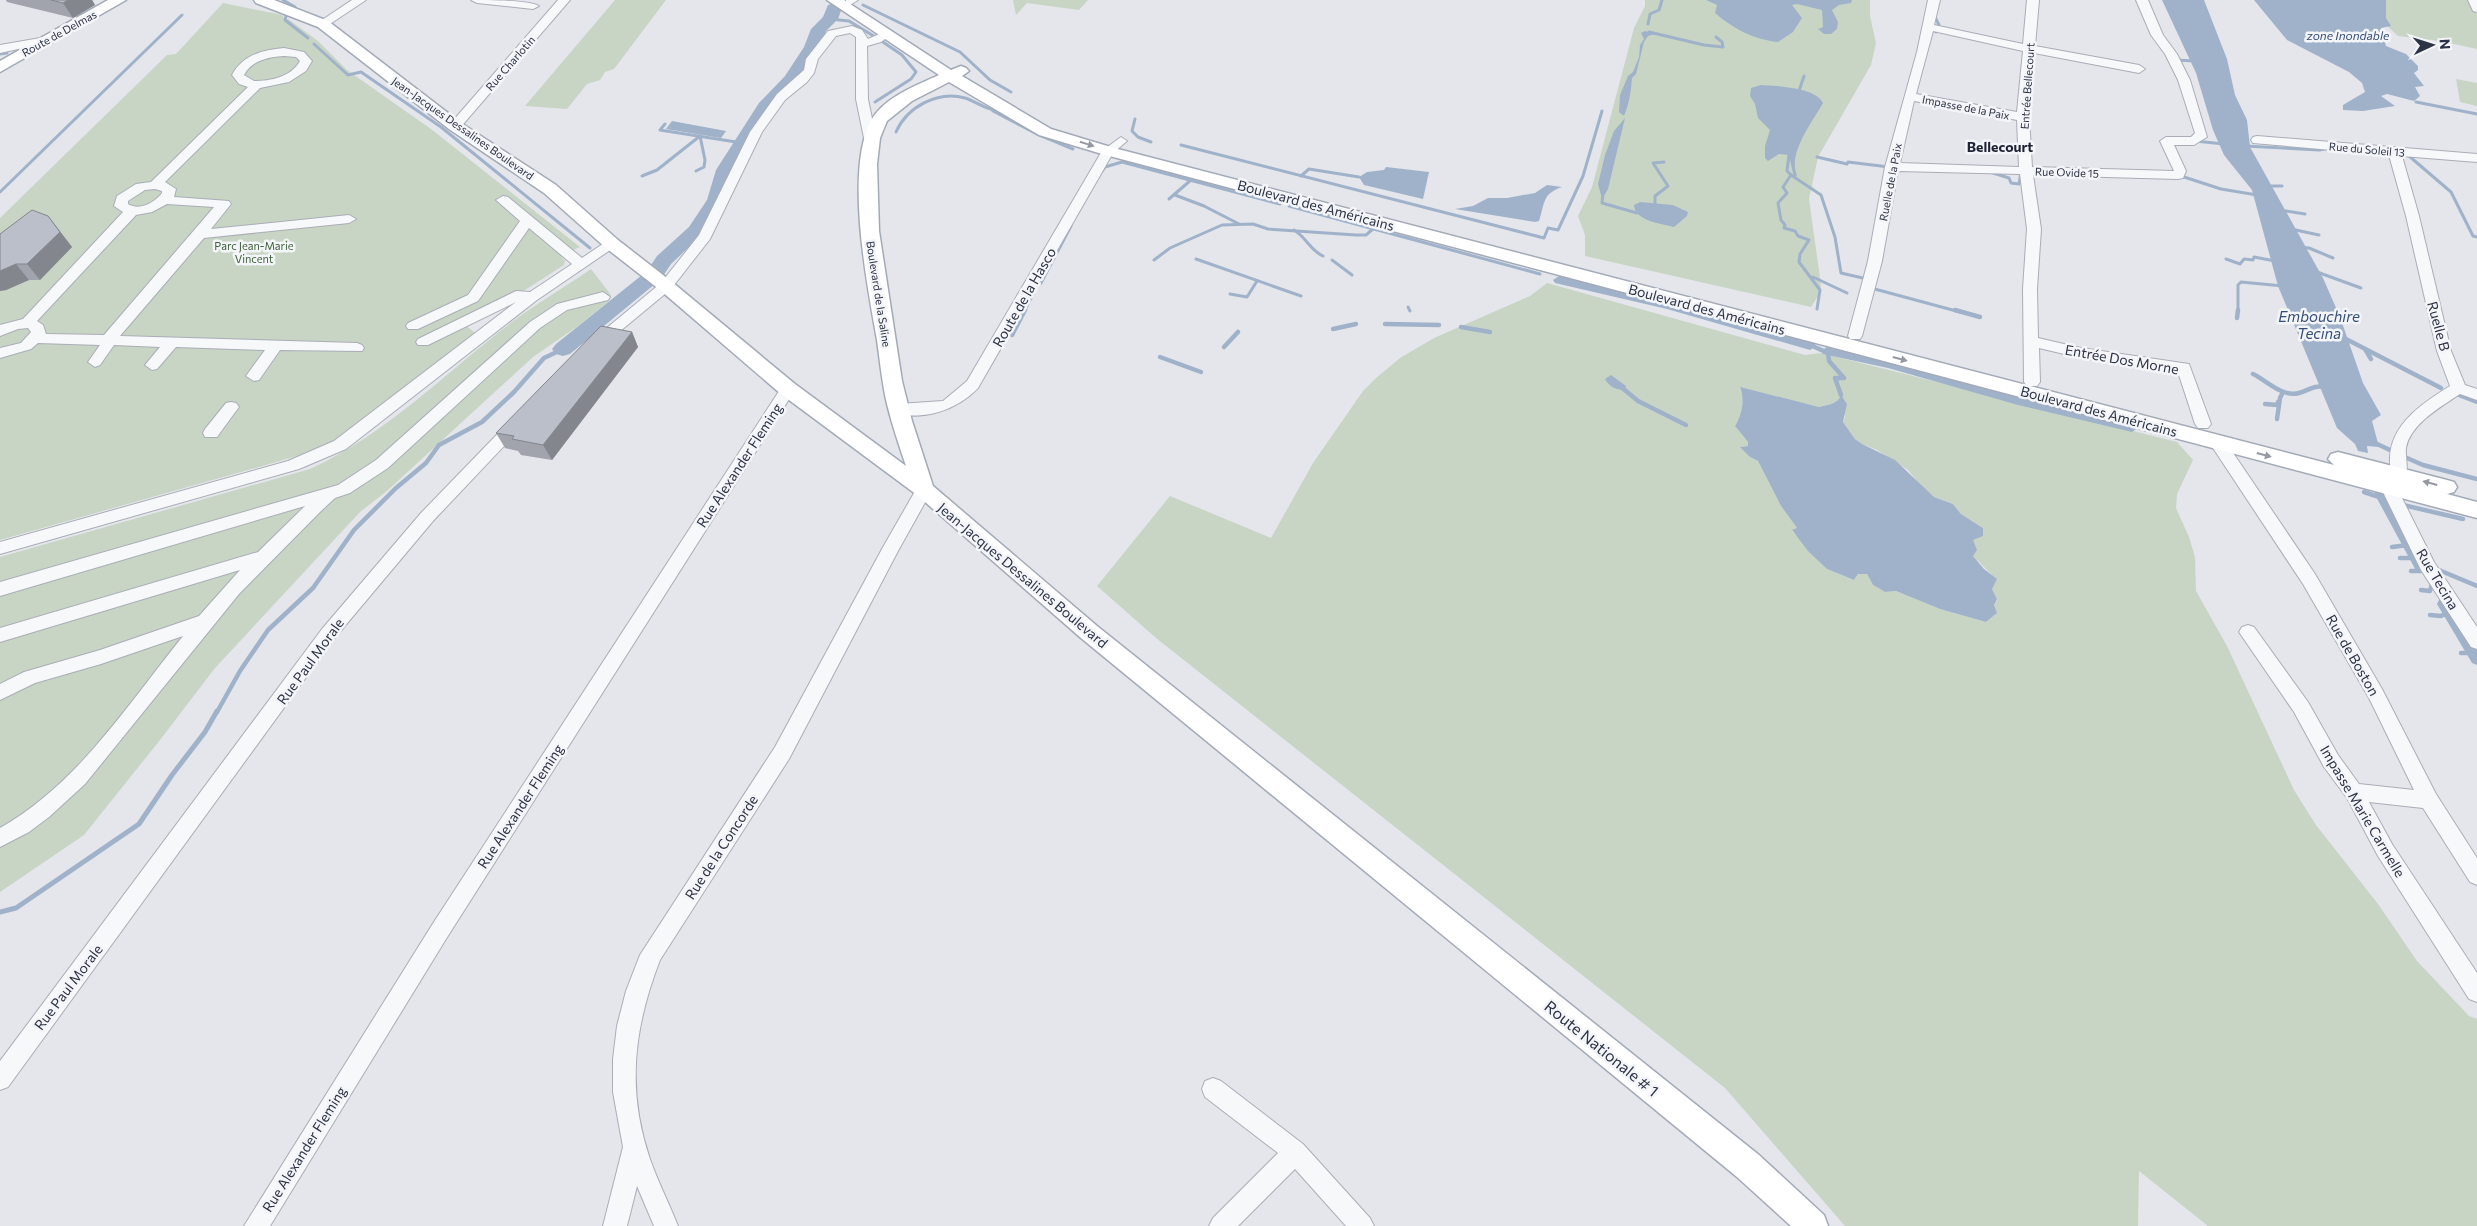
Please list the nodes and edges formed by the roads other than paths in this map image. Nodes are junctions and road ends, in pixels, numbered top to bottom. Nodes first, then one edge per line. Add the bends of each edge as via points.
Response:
1 (119, 0) edge
2 (262, 0) edge
3 (360, 0) edge
4 (477, 0) edge
5 (564, 0) edge
6 (1934, 0) edge
7 (2033, 0) edge
8 (2142, 0) edge
9 (2474, 0) edge
10 (493, 1) edge
11 (846, 1) edge
12 (533, 6) dead end
13 (2477, 10) edge
14 (322, 24) junction
15 (1929, 27) junction
16 (886, 34) junction
17 (861, 38) junction
18 (46, 40) junction
19 (301, 41) dead end
20 (0, 49) edge
21 (2029, 49) junction
22 (284, 52) junction
23 (915, 54) junction
24 (0, 67) edge
25 (2139, 69) dead end
26 (956, 73) junction
27 (256, 85) junction
28 (912, 96) junction
29 (1908, 96) junction
30 (988, 99) junction
31 (2022, 118) junction
32 (455, 126) junction
33 (2256, 140) dead end
34 (871, 143) junction
35 (1115, 146) junction
36 (2394, 151) junction
37 (2477, 158) edge
38 (1891, 167) junction
39 (2024, 171) junction
40 (155, 185) junction
41 (165, 200) junction
42 (503, 200) dead end
43 (132, 211) junction
44 (350, 219) dead end
45 (528, 220) junction
46 (200, 234) junction
47 (612, 244) junction
48 (580, 264) junction
49 (657, 278) junction
50 (532, 297) junction
51 (602, 297) dead end
52 (27, 324) junction
53 (413, 326) dead end
54 (0, 331) edge
55 (1855, 336) junction
56 (36, 338) junction
57 (107, 341) junction
58 (422, 342) dead end
59 (2033, 342) junction
60 (171, 344) junction
61 (275, 346) junction
62 (357, 348) dead end
63 (0, 353) edge
64 (581, 358) edge
65 (95, 362) dead end
66 (152, 365) dead end
67 (254, 376) dead end
68 (2032, 382) junction
69 (2460, 388) junction
70 (788, 389) junction
71 (2477, 396) edge
72 (231, 407) dead end
73 (898, 409) junction
74 (529, 412) edge
75 (2203, 424) junction
76 (211, 433) dead end
77 (2217, 442) junction
78 (2394, 481) junction
79 (924, 490) junction
80 (332, 494) junction
81 (2477, 495) edge
82 (2477, 510) edge
83 (0, 548) edge
84 (261, 557) junction
85 (0, 589) edge
86 (206, 621) junction
87 (2248, 632) dead end
88 (0, 634) edge
89 (2477, 642) edge
90 (0, 693) edge
91 (2354, 792) junction
92 (2430, 800) junction
93 (0, 838) edge
94 (1387, 874) joint
95 (2477, 876) edge
96 (2477, 992) edge
97 (0, 1078) edge
98 (1213, 1089) dead end
99 (634, 1147) junction
100 (1295, 1152) junction
101 (256, 1226) edge
102 (615, 1226) edge
103 (666, 1226) edge
104 (1221, 1226) edge
105 (1362, 1226) edge
106 (1813, 1226) edge

1 - 18 main road, Route de Delmas
2 - 14 main road, Jean-Jacques Dessalines Boulevard
3 - 14 street
4 - 10 street
5 - 32 street, Rue Charlotin
6 - 15 street, Ruelle de la Paix
7 - 21 street, Entrée Bellecourt
8 - 39 street, Rue Ovide 15 via 2157,35 2184,80 2201,133 2201,138 2194,141 2166,141 2180,171 2178,175
9 - 13 street
10 - 12 street
11 - 16 main road
11 - 26 main road
14 - 32 main road, Jean-Jacques Dessalines Boulevard
15 - 21 street
15 - 29 street, Ruelle de la Paix
16 - 17 street via 869,43
16 - 23 main road
17 - 34 street via 862,99
17 - 49 street via 852,29 832,33 812,59 804,79 771,109 737,167 705,236
18 - 20 street
18 - 24 main road, Route de Delmas
19 - 22 street
21 - 25 street
21 - 31 street, Entrée Bellecourt
22 - 27 street via 254,59 240,69 240,80
22 - 27 street via 304,57 306,61 300,71 276,82
23 - 26 main road
23 - 28 main road via 928,68 928,74
26 - 28 main road, Boulevard de la Saline
26 - 30 main road, Boulevard des Américains
26 - 35 main road, Boulevard des Américains via 1032,114
27 - 40 street
28 - 30 main road via 955,92
28 - 34 main road, Boulevard de la Saline via 880,119
29 - 31 street, Impasse de la Paix
29 - 38 street, Ruelle de la Paix
30 -> 35 main road, Boulevard des Américains via 1045,132
31 - 39 street, Entrée Bellecourt
32 - 47 main road, Jean-Jacques Dessalines Boulevard via 550,189
33 - 36 street, Rue du Soleil 13
34 - 73 main road, Boulevard de la Saline via 868,177 870,249
35 - 55 main road, Boulevard des Américains
35 - 73 street, Route de la Hasco via 973,384 954,403 937,408
35 -> 77 main road, Boulevard des Américains
36 - 37 street, Rue du Soleil 13
36 - 69 street, Ruelle B via 2434,315 2452,376
38 - 39 street, Rue Ovide 15
38 - 55 street, Ruelle de la Paix via 1875,261
39 - 59 street, Entrée Bellecourt via 2034,228 2030,289
40 - 41 street via 169,189 170,194
40 - 43 street via 141,187 122,199 121,206
41 - 43 street via 152,208
41 - 46 street via 224,204
42 - 45 street
43 - 52 street
44 - 46 street
45 - 48 street
45 - 53 street via 473,298
46 - 57 street
47 - 48 street
47 - 49 main road, Jean-Jacques Dessalines Boulevard
48 - 50 street
49 - 64 street
49 - 70 main road, Jean-Jacques Dessalines Boulevard
50 - 58 street via 521,294
50 - 83 street via 340,445 293,465
51 - 80 street via 562,307 535,325 382,464
52 - 54 street
52 - 56 street via 38,328
55 - 68 main road, Boulevard des Américains
56 - 57 street
56 - 63 street via 13,351
57 - 60 street
57 - 65 street
59 - 68 street, Entrée Bellecourt
59 - 75 street, Entrée Dos Morne via 2081,354 2184,368
60 - 61 street
60 - 66 street
61 - 62 street
61 - 67 street
68 - 75 main road, Boulevard des Américains
69 - 71 street
69 - 78 street via 2449,393 2404,432 2397,452
70 - 79 main road, Jean-Jacques Dessalines Boulevard
70 - 101 street, Rue Alexander Fleming via 439,932
72 - 76 street
73 - 79 main road, Boulevard de la Saline
74 - 97 street, Rue Paul Morale via 421,524 328,634
75 - 78 main road, Boulevard des Américains
77 -> 78 main road, Boulevard des Américains
77 - 92 street, Rue de Boston via 2309,579 2376,694
81 -> 78 main road, Boulevard des Américains
78 - 82 main road, Boulevard des Américains
78 - 89 street, Rue Tecina via 2404,515 2427,565
79 - 94 main road, Jean-Jacques Dessalines Boulevard via 1089,632
79 - 99 street, Rue de la Concorde via 782,753 651,955 637,986 623,1063 623,1094
80 - 84 street via 318,503
80 - 85 street via 286,504
84 - 86 street
84 - 88 street
86 - 90 street via 101,657 43,672
86 - 93 street via 68,790 21,828
87 - 91 street, Impasse Marie Carmelle
91 - 92 street
91 - 96 street, Impasse Marie Carmelle via 2385,850
92 - 95 street, Rue de Boston
94 - 106 main road, Route Nationale # 1 via 1748,1166
98 - 100 street
99 - 102 street
99 - 103 street, Rue de la Concorde via 641,1174
100 - 104 street
100 - 105 street

